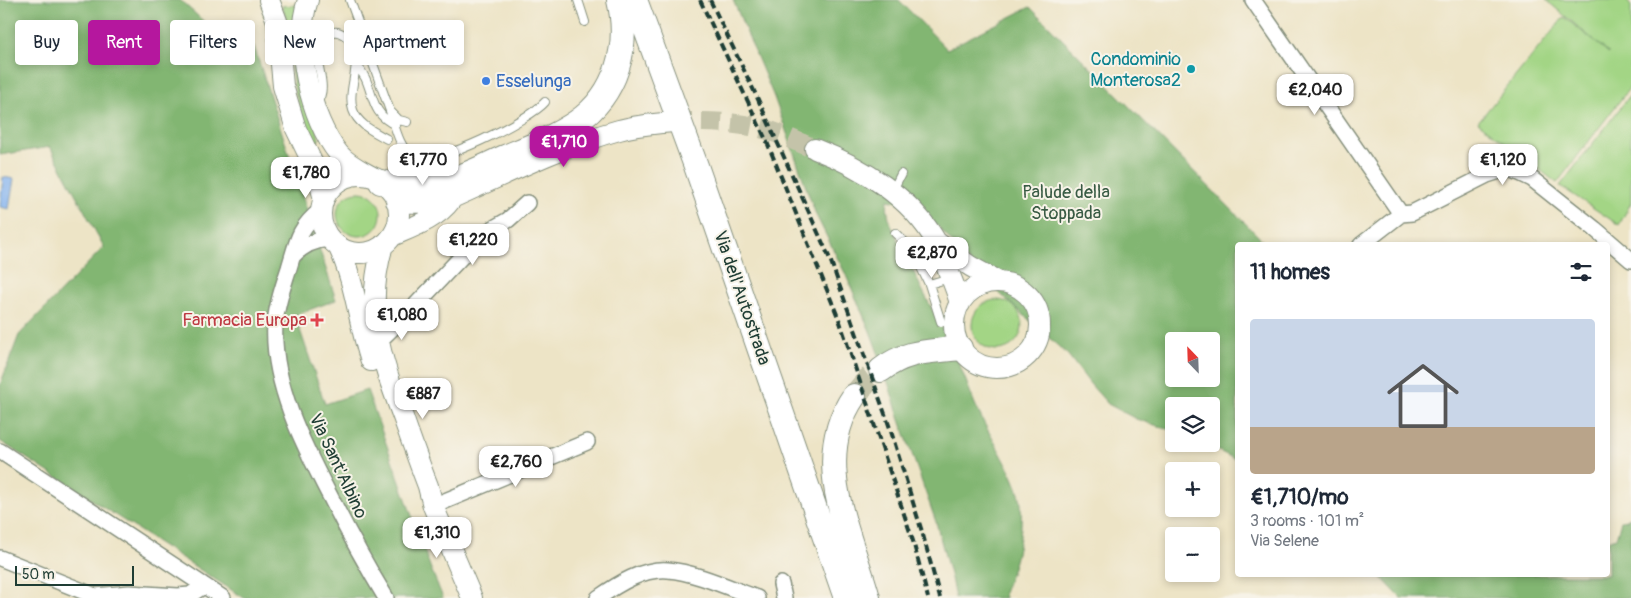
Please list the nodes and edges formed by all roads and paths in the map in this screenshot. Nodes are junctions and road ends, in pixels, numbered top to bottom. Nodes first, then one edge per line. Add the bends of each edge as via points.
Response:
1 (269, 0) edge
2 (308, 0) edge
3 (350, 0) edge
4 (578, 0) edge
5 (619, 0) edge
6 (635, 0) edge
7 (1253, 0) edge
8 (585, 22) dead end
9 (344, 34) edge
10 (356, 65) joint
11 (545, 102) dead end
12 (314, 105) junction
13 (390, 111) junction
14 (672, 122) tunnel mouth
15 (395, 125) junction
16 (387, 140) dead end
17 (815, 149) tunnel mouth
18 (377, 179) junction
19 (452, 198) junction
20 (396, 201) junction
21 (528, 203) dead end
22 (322, 204) junction
23 (1401, 214) junction
24 (895, 233) dead end
25 (388, 240) junction
26 (1365, 242) edge
27 (334, 243) junction
28 (938, 243) junction
29 (292, 256) junction
30 (1631, 260) edge
31 (951, 277) junction
32 (999, 282) junction
33 (929, 284) junction
34 (960, 304) junction
35 (375, 315) junction
36 (404, 317) junction
37 (941, 322) dead end
38 (378, 342) junction
39 (960, 348) junction
40 (881, 370) tunnel mouth
41 (854, 396) tunnel mouth
42 (587, 442) dead end
43 (0, 452) edge
44 (433, 506) junction
45 (0, 558) edge
46 (202, 584) junction
47 (223, 598) edge
48 (386, 598) edge
49 (472, 598) edge
50 (598, 598) edge
51 (757, 598) edge
52 (846, 598) edge
53 (868, 598) edge

1 - 22 main road via 277,21 283,86 296,129 316,170
2 - 12 main road via 303,42
3 - 13 lane
4 - 8 lane
5 - 18 highway via 624,35 618,68 604,96 578,121 517,152 439,185 406,186
6 - 52 highway, Via dell'Autostrada
7 - 23 street
9 - 12 lane via 334,32 320,40 318,65 322,94
10 - 15 lane via 365,75 378,112
10 - 16 lane via 352,109 358,119
11 - 15 lane via 535,112 507,127 430,160 408,154
12 - 18 main road via 340,156
13 - 15 lane
13 - 15 lane via 398,120 407,122
14 - 19 main road via 620,130 586,141
17 - 28 main road via 867,174 897,183
18 - 20 main road via 390,190
18 - 22 main road via 350,176 334,185
19 - 20 main road via 427,204
19 - 25 main road via 444,210
20 - 25 main road via 399,212 397,225
21 - 36 street via 508,220 483,234
22 - 27 main road via 324,230
22 - 29 street, Via Sant'Albino via 303,228
23 - 26 street
23 - 30 street via 1412,213 1487,175 1509,168 1532,179
24 - 33 lane via 912,250
25 - 27 main road via 373,251 361,253 349,252
25 - 35 main road via 376,280
27 - 29 street via 321,239
27 - 44 main road via 351,278 363,336 391,422 420,488
28 - 31 main road
28 - 32 main road
29 - 48 street, Via Sant'Albino via 278,300 275,325 278,371 308,456
31 - 33 lane
31 - 34 main road
32 - 34 main road via 973,289
32 - 39 main road via 1023,292 1038,313 1037,340 1031,351 1009,366 996,368 974,362
33 - 37 lane
34 - 39 main road via 954,322
35 - 36 street via 388,320
35 - 38 main road
36 - 38 street
38 - 44 main road via 382,362
39 - 40 highway via 910,354
41 - 53 highway via 837,430 834,469 842,516
42 - 44 street
43 - 46 street
44 - 49 main road
45 - 46 street via 96,596 129,593 190,595
46 - 47 street
50 - 51 street via 617,584 647,572 668,570

